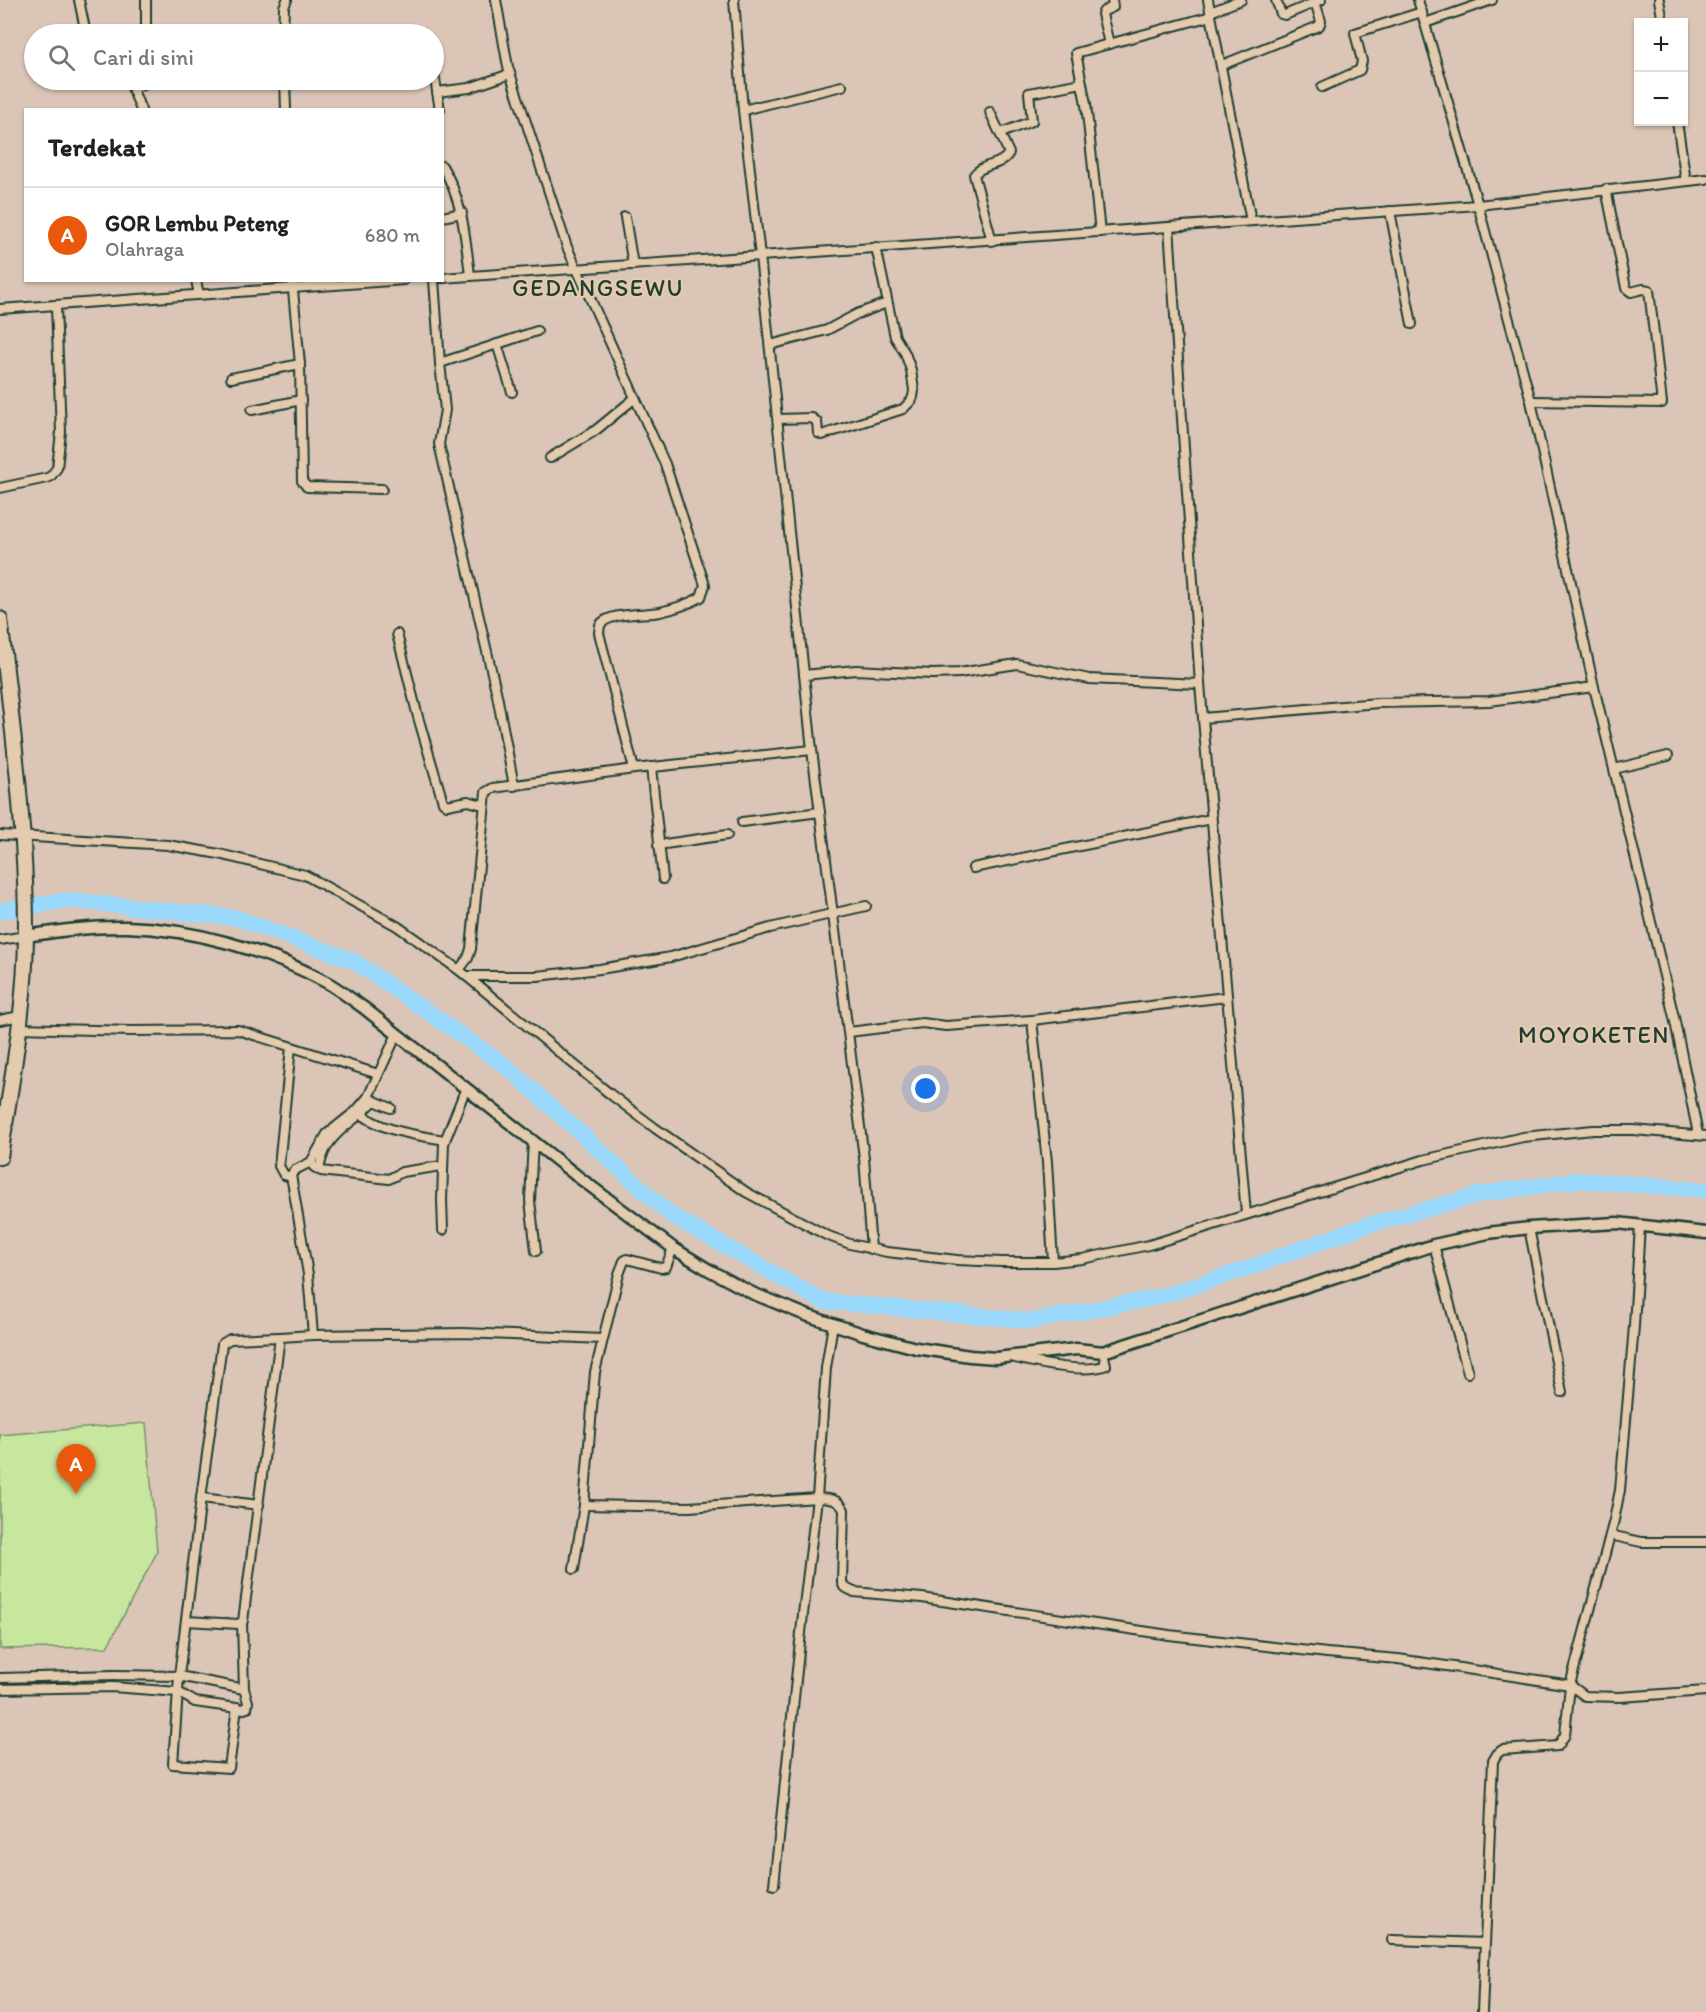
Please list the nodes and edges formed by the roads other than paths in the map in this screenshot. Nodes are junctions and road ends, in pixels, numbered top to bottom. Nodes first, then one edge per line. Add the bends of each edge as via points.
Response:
1 (79, 0) edge
2 (146, 0) edge
3 (287, 0) edge
4 (496, 0) edge
5 (734, 0) edge
6 (1112, 0) edge
7 (1208, 0) edge
8 (1240, 0) edge
9 (1276, 0) edge
10 (1418, 0) edge
11 (1492, 0) edge
12 (1659, 0) edge
13 (1318, 1) edge
14 (1422, 12) junction
15 (1211, 14) junction
16 (1662, 18) edge
17 (1425, 23) junction
18 (84, 24) edge
19 (146, 24) edge
20 (284, 24) edge
21 (1109, 44) junction
22 (1221, 65) junction
23 (510, 74) junction
24 (1082, 83) junction
25 (842, 86) dead end
26 (1322, 87) dead end
27 (134, 90) edge
28 (285, 90) edge
29 (437, 92) joint
30 (140, 108) edge
31 (286, 108) edge
32 (440, 108) edge
33 (743, 110) junction
34 (990, 112) dead end
35 (1678, 126) edge
36 (1001, 133) junction
37 (444, 170) edge
38 (1706, 179) edge
39 (1686, 181) junction
40 (1606, 189) junction
41 (1478, 205) junction
42 (1390, 211) junction
43 (462, 213) junction
44 (625, 217) dead end
45 (444, 218) edge
46 (1251, 221) junction
47 (1169, 227) junction
48 (1100, 232) junction
49 (992, 241) junction
50 (876, 247) junction
51 (760, 256) junction
52 (633, 265) junction
53 (576, 268) junction
54 (470, 275) junction
55 (444, 278) edge
56 (196, 282) edge
57 (348, 282) edge
58 (434, 282) edge
59 (292, 284) edge
60 (199, 295) junction
61 (887, 303) junction
62 (56, 307) junction
63 (0, 309) edge
64 (1412, 324) dead end
65 (537, 331) dead end
66 (496, 344) junction
67 (770, 345) junction
68 (440, 363) junction
69 (300, 364) junction
70 (231, 378) dead end
71 (512, 392) dead end
72 (635, 398) junction
73 (301, 400) junction
74 (1531, 401) junction
75 (252, 410) dead end
76 (778, 419) junction
77 (550, 458) dead end
78 (0, 488) edge
79 (382, 489) dead end
80 (0, 619) edge
81 (398, 634) dead end
82 (804, 675) junction
83 (1200, 684) junction
84 (1594, 687) junction
85 (1203, 718) junction
86 (6, 722) edge
87 (812, 750) junction
88 (1668, 756) dead end
89 (651, 767) junction
90 (634, 769) junction
91 (1614, 769) junction
92 (514, 786) junction
93 (483, 805) junction
94 (820, 812) junction
95 (1211, 819) junction
96 (742, 822) dead end
97 (0, 835) edge
98 (727, 835) dead end
99 (23, 837) junction
100 (658, 845) junction
101 (973, 868) dead end
102 (663, 879) dead end
103 (866, 906) dead end
104 (832, 915) junction
105 (26, 933) junction
106 (0, 940) edge
107 (459, 970) junction
108 (467, 976) junction
109 (1226, 997) junction
110 (0, 1020) edge
111 (1032, 1020) junction
112 (19, 1022) junction
113 (849, 1032) junction
114 (397, 1034) junction
115 (291, 1047) junction
116 (378, 1074) junction
117 (466, 1088) junction
118 (371, 1099) junction
119 (391, 1108) dead end
120 (359, 1112) junction
121 (1702, 1135) edge
122 (445, 1140) junction
123 (533, 1140) junction
124 (0, 1157) edge
125 (311, 1162) junction
126 (442, 1166) junction
127 (319, 1170) junction
128 (291, 1178) junction
129 (1246, 1214) junction
130 (1640, 1225) junction
131 (1529, 1228) junction
132 (443, 1230) dead end
133 (1706, 1233) edge
134 (1434, 1245) junction
135 (674, 1248) junction
136 (871, 1249) junction
137 (536, 1251) dead end
138 (1053, 1262) junction
139 (833, 1324) junction
140 (313, 1335) junction
141 (280, 1337) junction
142 (602, 1339) junction
143 (1103, 1352) junction
144 (1010, 1357) junction
145 (1468, 1373) dead end
146 (1562, 1392) dead end
147 (817, 1497) junction
148 (201, 1498) junction
149 (258, 1505) junction
150 (584, 1505) junction
151 (1610, 1535) junction
152 (1706, 1542) edge
153 (574, 1569) dead end
154 (186, 1621) junction
155 (242, 1623) junction
156 (114, 1675) junction
157 (179, 1676) junction
158 (28, 1677) junction
159 (0, 1678) edge
160 (1570, 1685) junction
161 (113, 1687) junction
162 (28, 1688) junction
163 (0, 1689) edge
164 (244, 1689) junction
165 (1706, 1691) edge
166 (178, 1692) junction
167 (237, 1707) junction
168 (774, 1885) dead end
169 (1392, 1940) dead end
170 (1485, 1943) junction
171 (1482, 2012) edge

1 - 18 street
2 - 19 street
3 - 20 street
4 - 23 street
5 - 33 street
6 - 21 street via 1113,7 1102,14
7 - 15 street
8 - 15 street
9 - 13 street via 1285,15
10 - 14 street
11 - 17 street
12 - 16 street
13 - 22 street via 1319,26
14 - 17 street
14 - 26 street via 1355,33 1362,61 1360,70
15 - 21 street
15 - 22 street
17 - 41 street
21 - 24 street via 1076,53
22 - 46 street
23 - 29 street via 469,88
23 - 53 street
24 - 36 street via 1029,93 1032,121
24 - 48 street
25 - 33 street
27 - 30 street
28 - 31 street
29 - 32 street
33 - 51 street
34 - 36 street
35 - 39 street
36 - 49 street via 1008,148 1007,157 974,175
37 - 43 street
38 - 39 street
39 - 40 street
40 - 41 street
40 - 74 street via 1626,288 1631,292 1648,290 1662,403
41 - 42 street
41 - 74 street
42 - 46 street
42 - 64 street
43 - 45 street
43 - 54 street
44 - 52 street
46 - 47 street
47 - 48 street
47 - 83 street
48 - 49 street
49 - 50 street
50 - 51 street
50 - 61 street
51 - 52 street
51 - 67 street
52 - 53 street
53 - 54 street
53 - 72 street
54 - 55 street
56 - 60 street
57 - 59 street
58 - 68 street
59 - 60 street
59 - 69 street
60 - 62 street
61 - 67 street via 827,330
61 - 76 street via 895,337 911,370 914,390 907,406 822,435 812,418
62 - 63 street
62 - 78 street via 61,423 57,468 47,478
65 - 66 street
66 - 68 street
66 - 71 street
67 - 76 street
68 - 92 street via 445,410 440,435 442,458
69 - 70 street
69 - 73 street
72 - 77 street via 596,430
72 - 90 street via 676,493 705,585 701,597 693,601 657,612 607,618 600,625
73 - 75 street
73 - 79 street via 301,478 305,485
74 - 84 street
76 - 82 street
80 - 86 highway
81 - 93 street via 443,802
82 - 83 street via 856,670 959,673 1017,664 1089,679
82 - 87 street
83 - 85 street
84 - 85 street via 1489,701 1378,704
84 - 91 street
85 - 95 street
86 - 99 highway
87 - 89 street
87 - 94 street
88 - 91 street
89 - 90 street
89 - 100 street
90 - 92 street
91 - 121 street
92 - 93 street via 488,790
93 - 107 street via 471,949
94 - 96 street
94 - 104 street
95 - 101 street
95 - 109 street
97 - 99 street
98 - 100 street
99 - 105 highway
99 - 107 street via 168,845 294,871 389,921
100 - 102 street
103 - 104 street
104 - 108 street via 770,928 671,957 600,969 537,976
104 - 113 street
105 - 106 street
105 - 112 highway
105 - 114 street via 125,927 226,942 326,982
107 - 108 street
108 - 136 street via 610,1094 730,1182 826,1235
109 - 111 street
109 - 129 street
110 - 112 street
111 - 113 street via 946,1026 922,1023
111 - 138 street
112 - 115 street via 132,1031 227,1029
112 - 124 highway
113 - 136 street
114 - 116 street
114 - 117 street
115 - 116 street
115 - 128 street via 279,1166
116 - 118 street
117 - 122 street
117 - 123 street
118 - 119 street
118 - 120 street
120 - 122 street via 391,1128
120 - 125 street via 327,1134
120 - 127 street via 326,1146
121 - 129 street via 1593,1130 1523,1137 1432,1158
122 - 126 street
123 - 135 street
123 - 137 street via 530,1201
125 - 127 street
125 - 128 street via 295,1170
126 - 127 street via 402,1172 389,1179
126 - 132 street
128 - 140 street via 308,1274
129 - 138 street via 1149,1245
130 - 131 street
130 - 133 street
130 - 151 street via 1624,1456
131 - 134 street
131 - 146 street
134 - 143 street
134 - 145 street
135 - 139 street via 752,1293
135 - 142 street via 664,1268 624,1261
136 - 138 street via 957,1260
139 - 144 street via 916,1348
139 - 147 street
140 - 141 street
140 - 142 street via 464,1333
141 - 148 street via 230,1339 222,1344
141 - 149 street
142 - 150 street via 595,1372
143 - 144 street via 1077,1349
143 - 144 street via 1106,1365 1096,1368 1053,1367
147 - 150 street via 688,1506
147 - 160 street via 840,1502 844,1510 842,1582 854,1592 944,1601 1169,1635 1398,1659
147 - 168 street
148 - 149 street
148 - 154 street
149 - 155 street
150 - 153 street
151 - 152 street via 1641,1542
151 - 160 street
154 - 155 street
154 - 157 street
155 - 164 street
156 - 157 street
156 - 158 street
156 - 161 street
157 - 164 street
157 - 166 street
158 - 159 street
158 - 162 street
160 - 165 street via 1585,1696 1601,1697
160 - 170 street via 1565,1735 1558,1746 1502,1750 1493,1761
161 - 162 street
161 - 166 street
162 - 163 street
164 - 167 street via 248,1705 244,1709
166 - 167 street via 195,1701
166 - 167 street via 173,1764 229,1768
169 - 170 street
170 - 171 street

